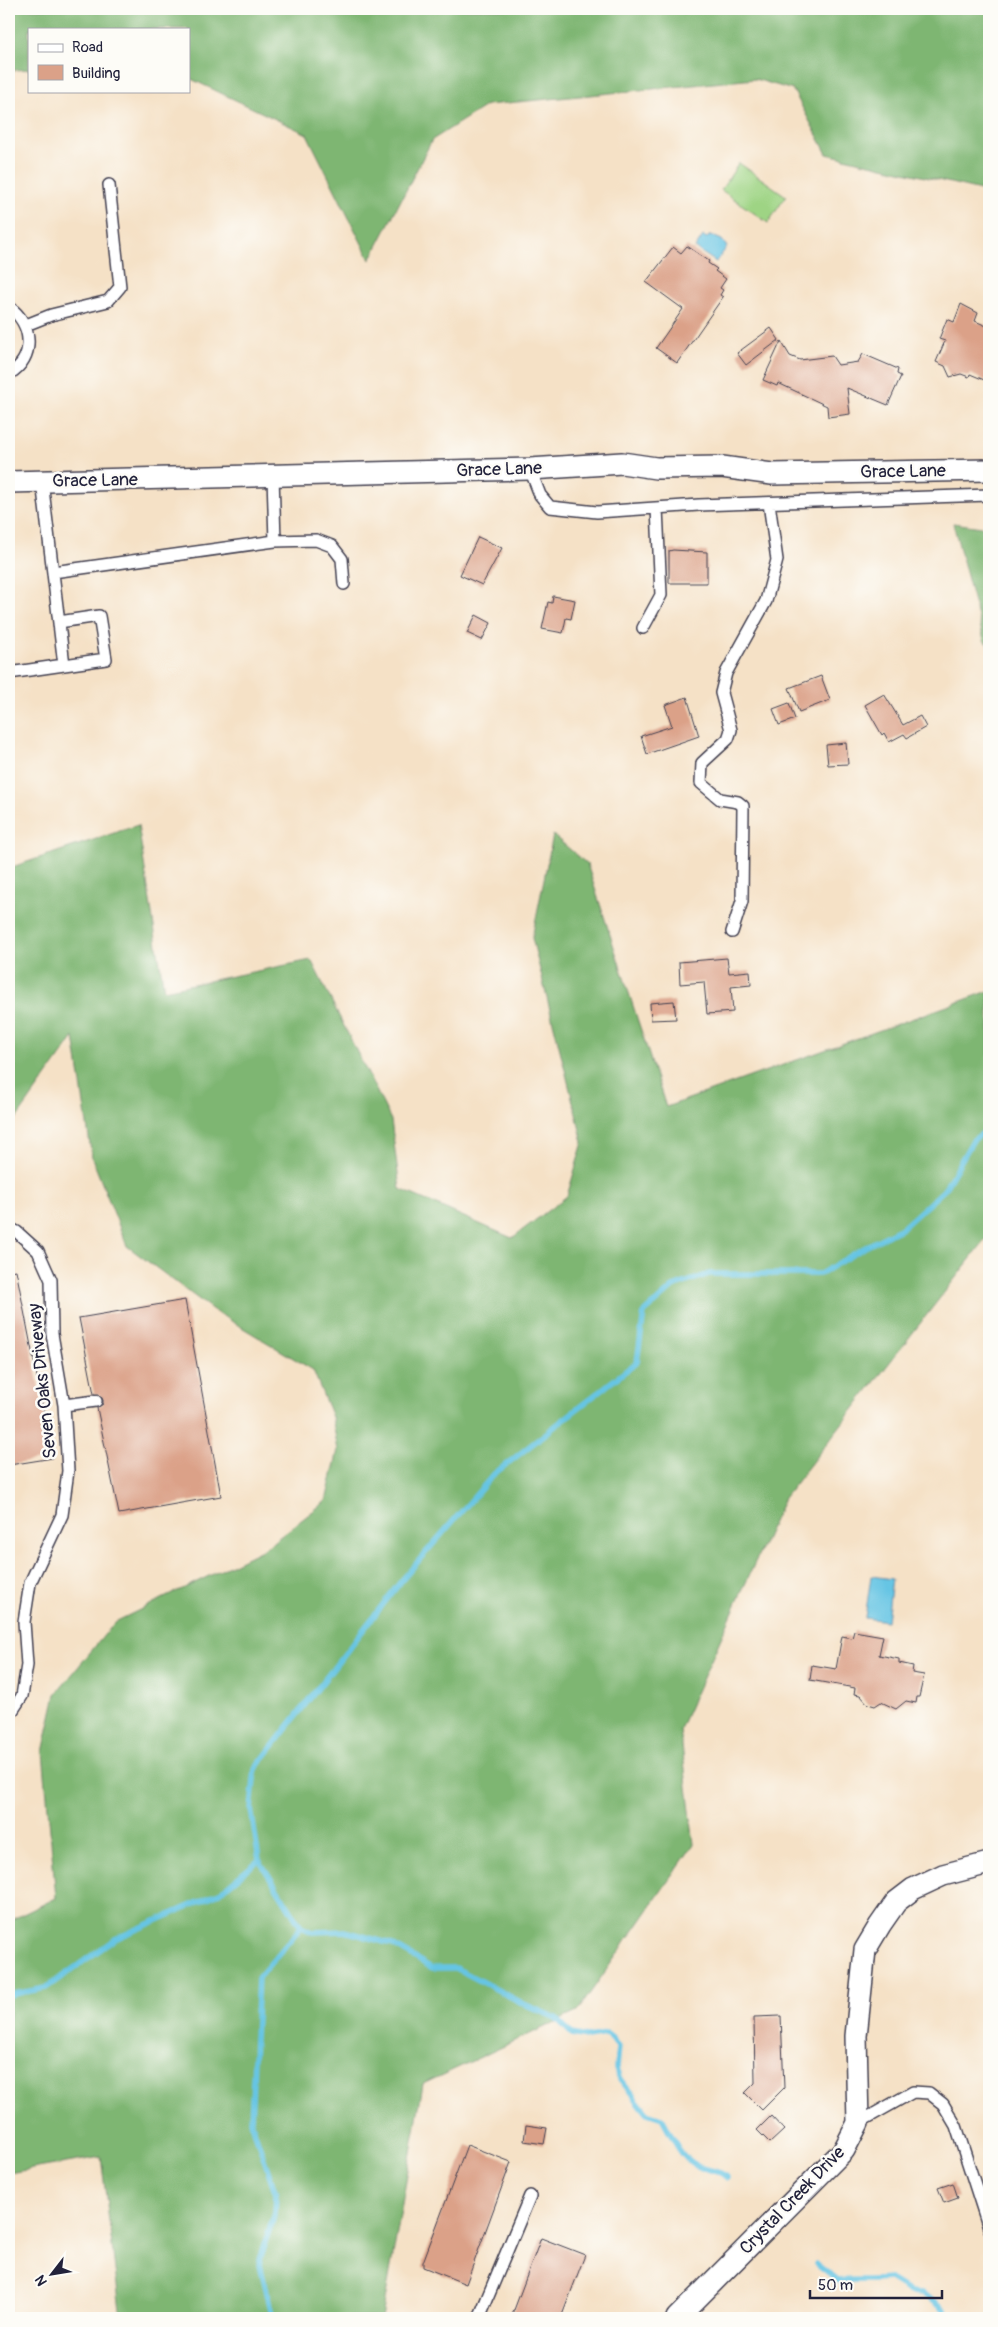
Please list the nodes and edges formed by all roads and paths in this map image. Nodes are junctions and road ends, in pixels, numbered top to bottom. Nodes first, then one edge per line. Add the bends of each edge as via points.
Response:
1 (109, 185) dead end
2 (9, 307) edge
3 (26, 325) junction
4 (9, 374) edge
5 (530, 469) junction
6 (989, 470) edge
7 (273, 476) junction
8 (42, 481) junction
9 (9, 482) edge
10 (989, 496) edge
11 (769, 503) junction
12 (657, 508) junction
13 (275, 541) junction
14 (53, 572) junction
15 (344, 584) dead end
16 (59, 622) junction
17 (642, 628) dead end
18 (64, 665) junction
19 (9, 673) edge
20 (732, 932) dead end
21 (9, 1228) edge
22 (96, 1400) dead end
23 (64, 1406) junction
24 (9, 1716) edge
25 (989, 1863) edge
26 (858, 2123) junction
27 (530, 2196) dead end
28 (989, 2228) edge
29 (479, 2318) edge
30 (677, 2318) edge

1 - 3 lane via 120,287 108,301 51,315
2 - 3 lane
3 - 4 lane via 28,349 24,360
5 - 6 street, Grace Lane via 622,463 656,468 722,467 772,474
5 - 7 street, Grace Lane
5 - 12 lane via 540,495 550,507 597,512
7 - 8 street, Grace Lane
7 - 13 lane
8 - 9 street, Grace Lane
8 - 14 lane
10 - 11 lane
11 - 12 lane
11 - 20 lane via 777,560 766,601 726,673 721,693 731,730 728,739 702,763 701,783 720,798 743,806 742,901
12 - 17 lane via 661,595
13 - 14 lane
13 - 15 lane via 316,540 332,546 342,559
14 - 16 lane
16 - 18 lane
16 - 18 lane via 100,616 106,659
18 - 19 lane
21 - 23 lane, Seven Oaks Driveway via 38,1251 51,1280 52,1334
22 - 23 lane
23 - 24 lane, Seven Oaks Driveway via 68,1471 62,1515 30,1583 24,1622 27,1665 22,1696
25 - 26 street, Crystal Creek Drive via 943,1874 913,1889 896,1902 865,1950 856,2036
26 - 28 lane via 913,2092 929,2093 943,2104 956,2126
26 - 30 street, Crystal Creek Drive via 844,2150
27 - 29 lane

